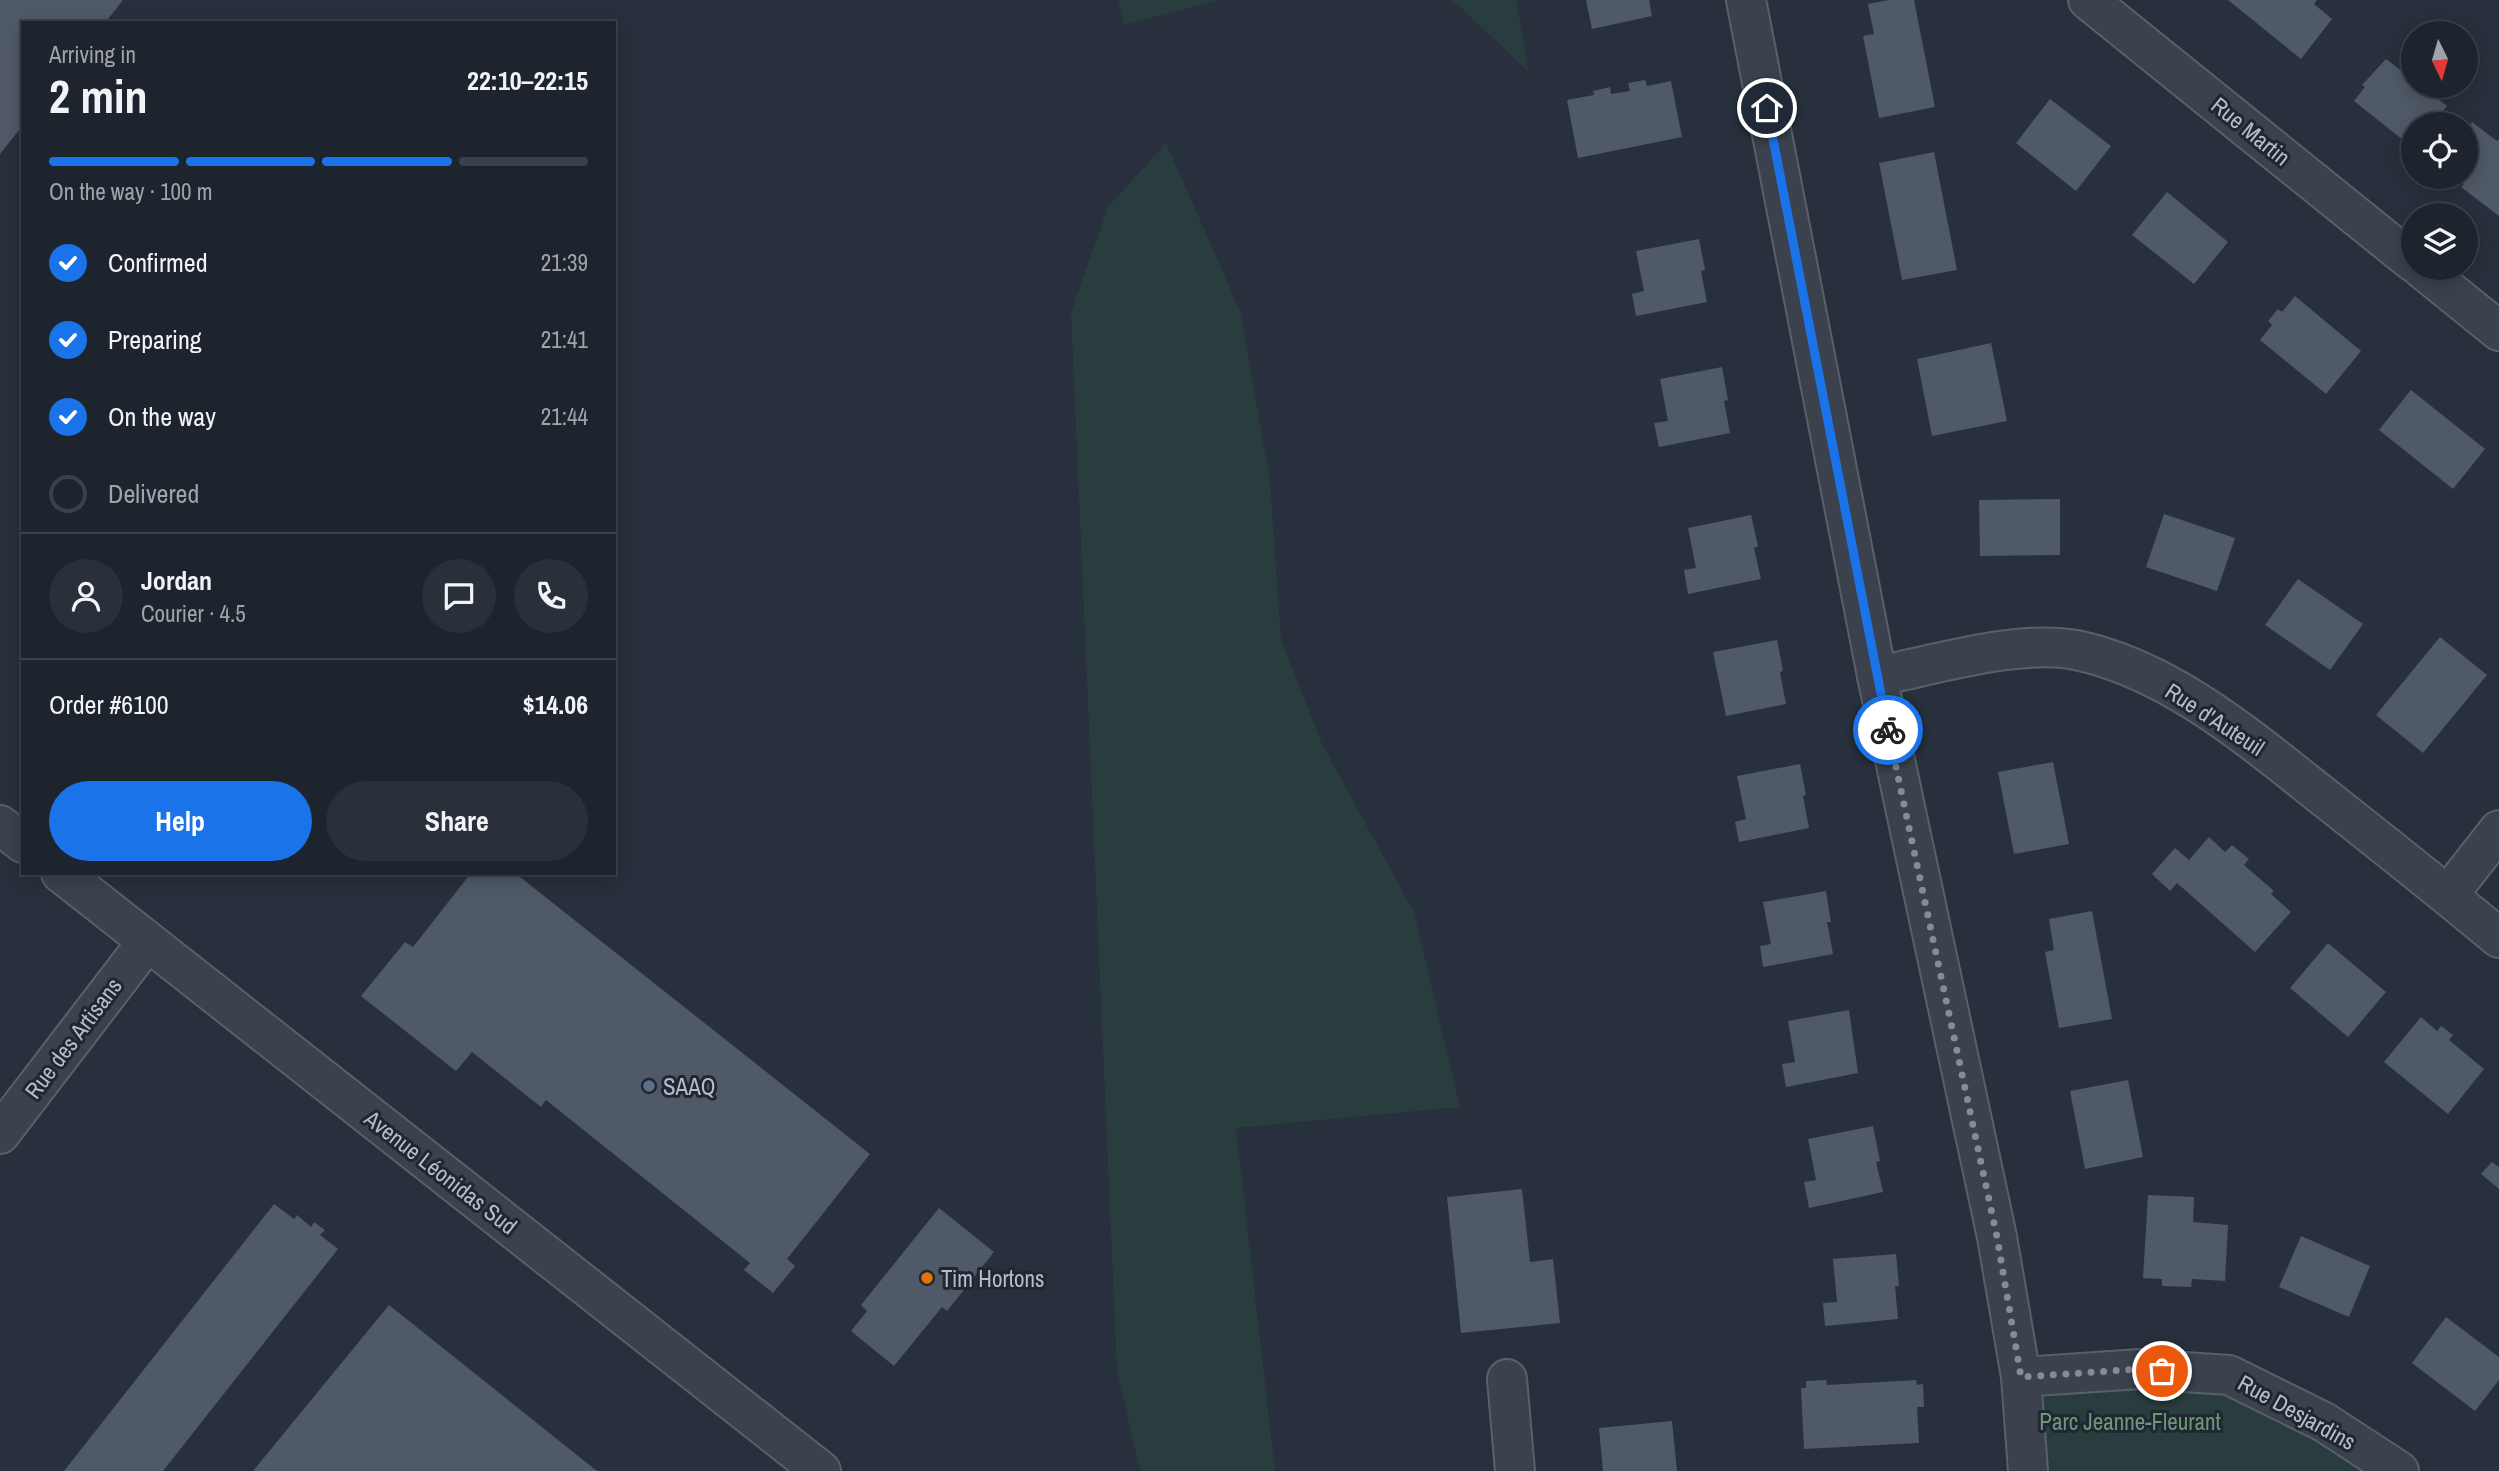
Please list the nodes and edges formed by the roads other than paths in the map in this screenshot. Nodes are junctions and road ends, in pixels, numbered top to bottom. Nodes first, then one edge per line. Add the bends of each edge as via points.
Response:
1 (1746, 0) edge
2 (2088, 0) edge
3 (2401, 252) edge
4 (2436, 280) edge
5 (2499, 331) edge
6 (1877, 677) junction
7 (0, 825) edge
8 (2499, 830) edge
9 (21, 841) edge
10 (63, 875) edge
11 (2448, 895) junction
12 (2499, 938) edge
13 (147, 942) junction
14 (0, 1134) edge
15 (2021, 1377) junction
16 (1507, 1380) dead end
17 (821, 1471) edge
18 (1516, 1471) edge
19 (2028, 1471) edge
20 (2399, 1471) edge

1 - 6 street
2 - 3 street, Rue Martin
4 - 5 street
6 - 11 street, Rue d'Auteuil via 2023,647 2075,650 2141,671 2228,722
6 - 15 street via 1997,1237
7 - 9 street
8 - 11 street
10 - 13 street, Avenue Léonidas Sud
11 - 12 street, Rue d'Auteuil
13 - 14 street, Rue des Artisans
13 - 17 street, Avenue Léonidas Sud
15 - 19 street
15 - 20 street, Rue Desjardins via 2140,1369 2229,1374 2323,1422
16 - 18 street

